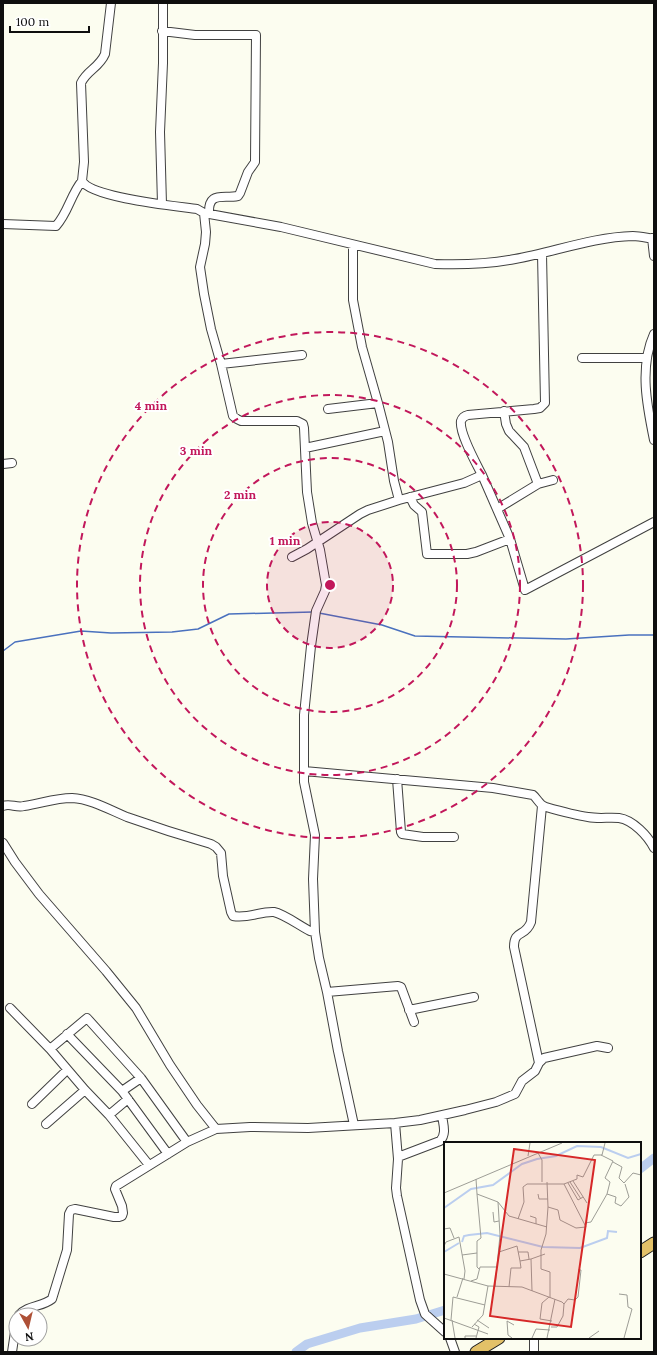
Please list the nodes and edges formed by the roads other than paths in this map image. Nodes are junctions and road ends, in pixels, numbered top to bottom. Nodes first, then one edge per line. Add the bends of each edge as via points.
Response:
1 (111, 3) edge
2 (163, 3) edge
3 (162, 31) junction
4 (82, 181) junction
5 (162, 204) junction
6 (206, 213) junction
7 (3, 224) edge
8 (653, 238) edge
9 (353, 244) junction
10 (542, 254) junction
11 (654, 256) edge
12 (654, 334) edge
13 (302, 356) dead end
14 (582, 358) dead end
15 (647, 358) junction
16 (221, 364) junction
17 (650, 401) edge
18 (378, 402) junction
19 (328, 409) dead end
20 (504, 410) junction
21 (385, 431) junction
22 (654, 440) edge
23 (305, 448) junction
24 (12, 463) dead end
25 (3, 464) edge
26 (482, 475) junction
27 (554, 480) dead end
28 (538, 484) junction
29 (410, 498) junction
30 (400, 500) junction
31 (497, 510) junction
32 (654, 522) edge
33 (510, 539) junction
34 (317, 543) junction
35 (292, 557) dead end
36 (304, 771) junction
37 (397, 779) junction
38 (3, 806) edge
39 (542, 806) junction
40 (454, 837) dead end
41 (3, 843) edge
42 (654, 848) edge
43 (315, 932) junction
44 (328, 992) junction
45 (474, 997) dead end
46 (10, 1008) dead end
47 (408, 1010) junction
48 (414, 1022) dead end
49 (67, 1034) junction
50 (608, 1048) dead end
51 (50, 1049) junction
52 (540, 1063) junction
53 (67, 1070) junction
54 (141, 1078) junction
55 (85, 1090) junction
56 (122, 1091) junction
57 (128, 1099) junction
58 (32, 1104) dead end
59 (109, 1115) junction
60 (442, 1115) junction
61 (395, 1123) junction
62 (46, 1124) dead end
63 (354, 1126) junction
64 (216, 1129) junction
65 (187, 1142) junction
66 (168, 1154) junction
67 (398, 1157) junction
68 (149, 1165) junction
69 (654, 1243) edge
70 (641, 1251) edge
71 (30, 1307) edge
72 (444, 1331) edge
73 (450, 1339) edge
74 (497, 1339) edge
75 (534, 1339) edge
76 (455, 1352) edge
77 (476, 1352) edge
78 (534, 1352) edge

1 - 4 street via 102,62 86,74 81,83 84,162
2 - 3 street
3 - 5 street
3 - 6 street via 195,35 256,35 255,162 238,196 217,197 211,200
4 - 5 street via 103,192 142,202
4 - 7 street via 56,226
5 - 6 street via 197,209
6 - 9 street
6 - 16 street via 200,267 211,329
8 - 10 street via 634,236 603,239
8 - 11 street
9 - 10 street via 435,264 484,263
9 - 18 street via 353,300 362,347
10 - 20 street via 546,403 540,408
12 - 15 street
13 - 16 street
14 - 15 street
15 - 17 street
16 - 23 street via 234,416 241,420 300,422 304,428
17 - 22 street
18 - 19 street
18 - 21 street
20 - 26 street via 468,415 461,420 468,448
20 - 28 street via 509,431 524,447
21 - 23 street
21 - 30 street
23 - 34 street via 307,492
24 - 25 street
26 - 29 street via 464,483
26 - 31 street
27 - 28 street
28 - 31 street
29 - 30 street
29 - 33 street via 422,512 427,554 467,554
30 - 34 street via 364,512
31 - 33 street
32 - 33 street via 525,590
34 - 35 street
34 - 36 street via 326,585 316,614 311,646 304,715
36 - 37 street
36 - 43 street via 315,835
37 - 39 street via 493,788 533,795
37 - 40 street via 402,834
38 - 43 street via 7,804 18,807 44,801 78,799 211,844 221,853 223,876 233,916 274,912
39 - 42 street via 597,819 627,820 646,836
39 - 52 street via 531,922 527,931 514,940
41 - 64 street via 39,894 136,1008 197,1105
43 - 44 street via 318,958
44 - 47 street via 398,986 401,987
44 - 63 street
45 - 47 street
46 - 51 street
47 - 48 street
49 - 51 street
49 - 54 street via 87,1018
49 - 56 street
50 - 52 street via 597,1046 552,1056 542,1059
51 - 53 street
52 - 60 street via 535,1071 522,1081 513,1096
53 - 55 street
53 - 58 street
54 - 56 street
54 - 65 street
55 - 59 street
55 - 62 street
56 - 57 street
57 - 59 street
57 - 66 street
59 - 68 street
60 - 61 street
60 - 67 street via 444,1135 440,1141
61 - 63 street
61 - 67 street
63 - 64 street
64 - 65 street
65 - 66 street
66 - 68 street
67 - 72 street via 396,1196 420,1300 428,1317
68 - 71 street via 115,1187 122,1206 122,1216 71,1210 67,1250 52,1299
69 - 70 highway
73 - 76 street
74 - 77 highway
75 - 78 street

